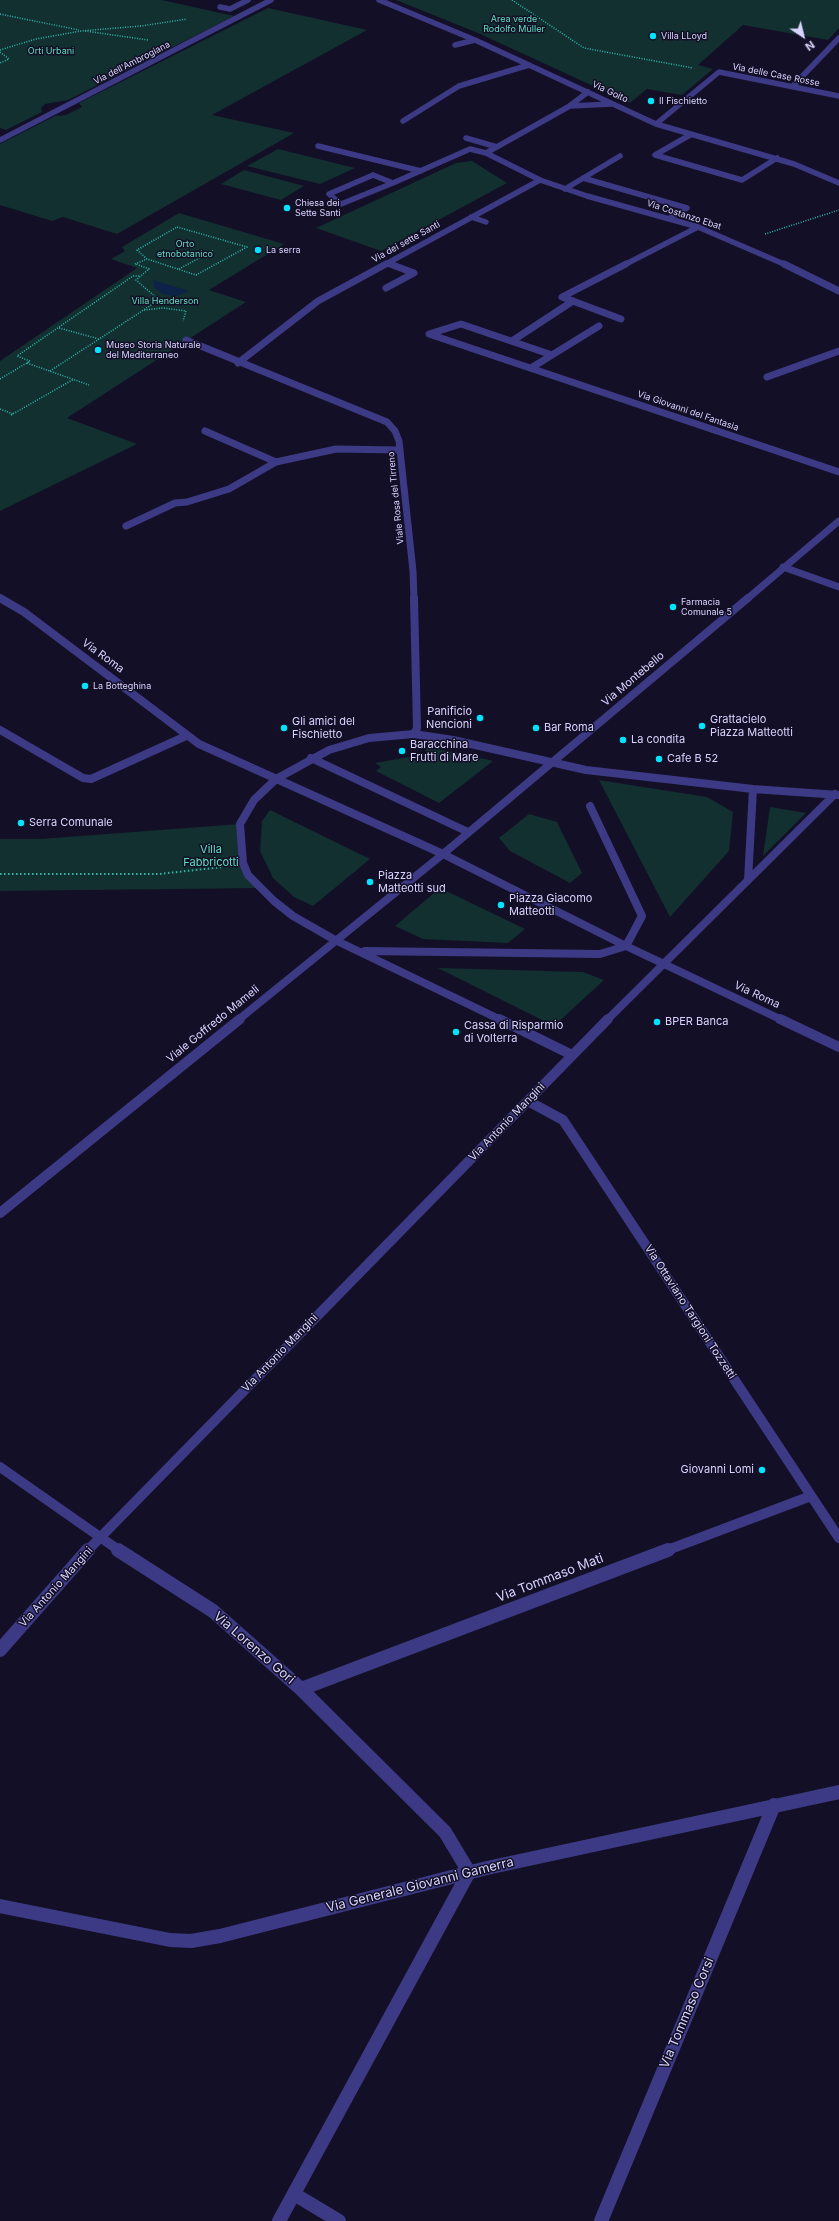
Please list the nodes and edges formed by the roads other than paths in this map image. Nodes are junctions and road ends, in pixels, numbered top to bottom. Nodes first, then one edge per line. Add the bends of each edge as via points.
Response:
1 (234, 0) edge
2 (248, 0) edge
3 (271, 0) edge
4 (379, 0) edge
5 (839, 38) edge
6 (475, 40) junction
7 (455, 45) dead end
8 (529, 65) junction
9 (793, 86) junction
10 (588, 92) junction
11 (839, 96) edge
12 (615, 104) junction
13 (568, 107) junction
14 (62, 108) junction
15 (72, 111) dead end
16 (403, 121) dead end
17 (656, 124) junction
18 (690, 135) junction
19 (466, 138) dead end
20 (0, 140) edge
21 (318, 146) dead end
22 (497, 147) junction
23 (486, 153) junction
24 (620, 156) dead end
25 (777, 158) junction
26 (421, 171) junction
27 (583, 178) junction
28 (540, 180) junction
29 (393, 183) junction
30 (839, 183) edge
31 (565, 189) junction
32 (472, 217) junction
33 (670, 218) junction
34 (486, 222) dead end
35 (698, 227) junction
36 (387, 263) junction
37 (386, 288) dead end
38 (839, 291) edge
39 (573, 301) junction
40 (621, 319) dead end
41 (599, 326) dead end
42 (186, 340) road end
43 (512, 341) junction
44 (839, 351) edge
45 (552, 355) junction
46 (238, 363) junction
47 (531, 368) junction
48 (767, 378) dead end
49 (205, 431) dead end
50 (400, 450) junction
51 (276, 462) junction
52 (839, 472) edge
53 (839, 521) edge
54 (126, 526) dead end
55 (783, 567) junction
56 (839, 587) edge
57 (0, 598) edge
58 (0, 730) edge
59 (414, 734) junction
60 (186, 736) junction
61 (311, 758) junction
62 (550, 762) junction
63 (276, 779) junction
64 (753, 789) junction
65 (837, 794) edge
66 (590, 806) dead end
67 (468, 832) junction
68 (443, 854) junction
69 (748, 880) junction
70 (335, 940) junction
71 (626, 946) junction
72 (361, 951) junction
73 (664, 964) junction
74 (839, 1047) edge
75 (569, 1058) junction
76 (528, 1101) junction
77 (0, 1213) edge
78 (0, 1467) edge
79 (811, 1496) junction
80 (99, 1538) junction
81 (839, 1538) edge
82 (0, 1650) edge
83 (301, 1689) junction
84 (839, 1792) edge
85 (774, 1805) junction
86 (469, 1872) junction
87 (0, 1906) edge
88 (294, 2194) junction
89 (279, 2221) edge
90 (339, 2221) edge
91 (601, 2221) edge

1 - 2 street via 220,7 230,9
3 - 14 street, Via dell'Ambrogiana
4 - 6 street, Via Goito
5 - 9 street
6 - 7 street
6 - 8 street, Via Goito
8 - 10 street, Via Goito
8 - 16 street via 459,86
9 - 11 street, Via delle Case Rosse
9 - 17 street, Via delle Case Rosse via 719,72
10 - 12 street, Via Goito
10 - 13 street
12 - 13 street
12 - 17 street, Via Goito
13 - 22 street
14 - 15 street
14 - 20 street, Via dell'Ambrogiana
17 - 18 street, Via Goito via 668,131
18 - 25 street, Via Goito
18 - 25 street via 655,156 742,180
19 - 22 street
21 - 26 street
22 - 23 street
23 - 26 street via 470,149
23 - 28 street
24 - 27 street
25 - 30 street, Via Goito
26 - 29 street
27 - 31 street
27 - 33 street via 687,208
28 - 31 street, Via Costanzo Ebat
28 - 32 street, Via dei sette Santi
29 - 29 street via 373,175 329,194 341,204
31 - 33 street, Via Costanzo Ebat
32 - 34 street
32 - 36 street, Via dei sette Santi
33 - 35 street, Via Costanzo Ebat
35 - 38 street, Via Costanzo Ebat via 738,242
35 - 39 street via 562,297
36 - 37 street via 414,273
36 - 46 street, Via dei sette Santi via 318,301
39 - 40 street
39 - 43 street
41 - 45 street
42 - 46 street, Viale Rosa del Tirreno
43 - 45 street, Via Giovanni del Fantasia
43 - 47 street, Via Giovanni del Fantasia via 461,324 429,334
44 - 48 street
45 - 47 street
46 - 50 street, Viale Rosa del Tirreno via 386,422 395,431
47 - 52 street, Via Giovanni del Fantasia
49 - 51 street
50 - 51 street via 336,449
50 - 59 street, Viale Rosa del Tirreno via 413,571 417,728
51 - 54 street via 229,489 187,502 175,503
53 - 55 street, Via Montebello
55 - 56 street
55 - 62 street, Via Montebello
57 - 60 street, Via Roma via 24,612
58 - 60 street via 83,778 91,779
59 - 61 street via 349,743
59 - 62 street
60 - 63 street, Via Roma
61 - 63 street
61 - 67 street
62 - 64 street via 586,770
62 - 67 street, Via Montebello
63 - 68 street
63 - 70 street via 254,800 240,824 243,863 248,875 274,901
64 - 65 street
64 - 69 street
65 - 69 street
66 - 71 street via 642,916
67 - 68 street, Via Montebello
68 - 70 street, Viale Goffredo Mameli
68 - 71 street
69 - 73 street
70 - 72 street
70 - 77 street, Viale Goffredo Mameli
71 - 72 street via 600,954
71 - 73 street
72 - 75 street
73 - 74 street, Via Roma
73 - 75 street
75 - 76 street, Via Antonio Mangini
76 - 79 street, Via Ottaviano Targioni Tozzetti via 563,1120
76 - 80 street, Via Antonio Mangini
78 - 80 street, Via Lorenzo Gori
79 - 81 street, Via Ottaviano Targioni Tozzetti
79 - 83 street, Via Tommaso Mati
80 - 82 street, Via Antonio Mangini
80 - 83 street, Via Lorenzo Gori via 213,1612
83 - 86 street, Via Lorenzo Gori via 445,1832
84 - 85 street, Via Generale Giovanni Gamerra
85 - 86 street, Via Generale Giovanni Gamerra
85 - 91 street, Via Tommaso Corsi
86 - 87 street, Via Generale Giovanni Gamerra via 220,1936 191,1940 170,1940
86 - 88 street
88 - 89 street
88 - 90 street

